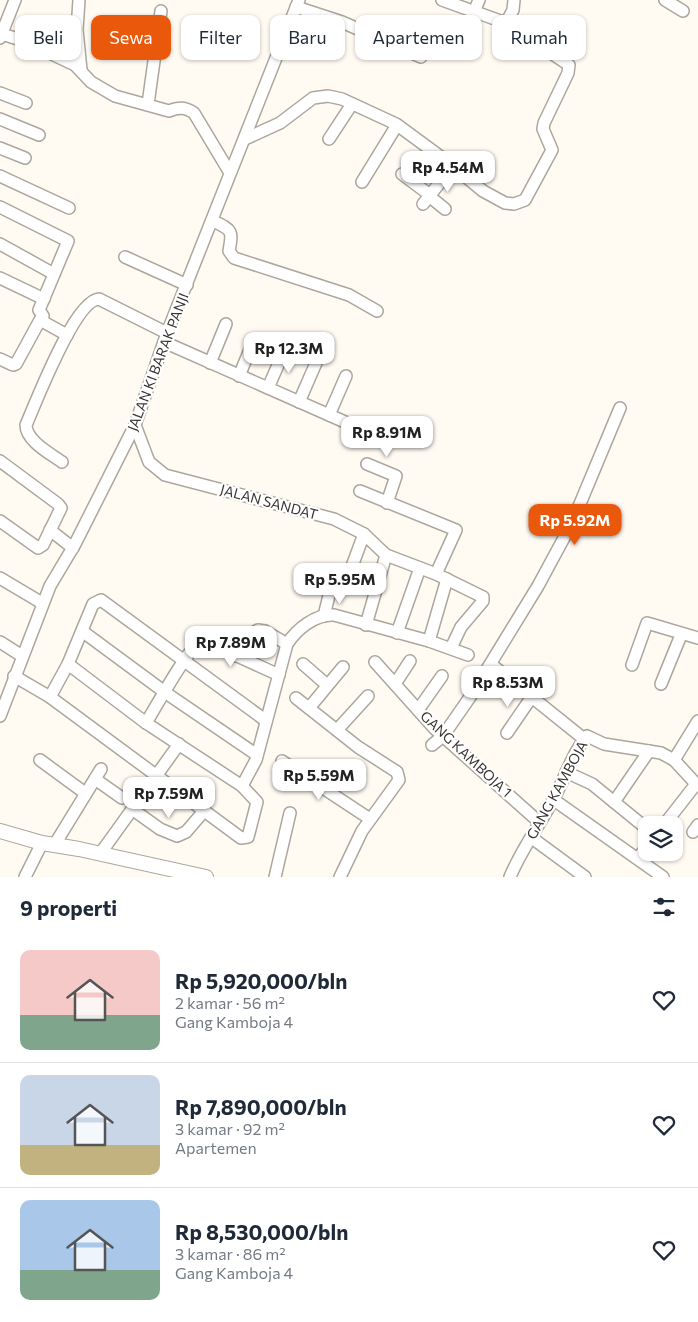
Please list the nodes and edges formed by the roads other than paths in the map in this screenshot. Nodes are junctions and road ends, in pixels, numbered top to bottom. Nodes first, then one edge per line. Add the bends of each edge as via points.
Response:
1 (14, 0) edge
2 (79, 0) edge
3 (442, 0) edge
4 (479, 0) edge
5 (514, 0) edge
6 (665, 0) edge
7 (298, 3) edge
8 (161, 11) dead end
9 (683, 11) dead end
10 (474, 12) junction
11 (510, 15) edge
12 (4, 16) edge
13 (492, 18) edge
14 (355, 28) edge
15 (1, 36) edge
16 (562, 60) edge
17 (80, 70) junction
18 (0, 93) edge
19 (26, 103) dead end
20 (148, 104) junction
21 (352, 104) junction
22 (0, 119) edge
23 (397, 125) junction
24 (39, 135) dead end
25 (328, 138) dead end
26 (245, 139) junction
27 (0, 148) edge
28 (25, 158) dead end
29 (453, 166) junction
30 (230, 173) junction
31 (402, 174) dead end
32 (0, 176) edge
33 (362, 182) dead end
34 (428, 198) junction
35 (0, 207) edge
36 (68, 208) dead end
37 (445, 209) dead end
38 (213, 221) junction
39 (0, 244) edge
40 (125, 257) dead end
41 (54, 274) junction
42 (0, 278) edge
43 (187, 285) junction
44 (44, 298) junction
45 (377, 311) dead end
46 (42, 321) junction
47 (226, 324) dead end
48 (67, 335) junction
49 (166, 338) junction
50 (254, 340) dead end
51 (285, 349) dead end
52 (319, 356) dead end
53 (0, 359) edge
54 (210, 363) junction
55 (239, 376) junction
56 (346, 376) dead end
57 (268, 388) junction
58 (299, 402) junction
59 (620, 408) dead end
60 (329, 414) junction
61 (345, 422) dead end
62 (135, 426) junction
63 (0, 461) edge
64 (62, 462) dead end
65 (368, 464) dead end
66 (360, 491) dead end
67 (387, 503) junction
68 (0, 521) edge
69 (50, 530) junction
70 (364, 534) junction
71 (73, 548) junction
72 (386, 555) junction
73 (420, 568) junction
74 (348, 577) dead end
75 (441, 577) junction
76 (0, 578) edge
77 (331, 588) dead end
78 (42, 603) junction
79 (324, 616) junction
80 (366, 625) junction
81 (82, 631) junction
82 (397, 633) junction
83 (681, 635) junction
84 (698, 638) edge
85 (428, 641) junction
86 (0, 642) edge
87 (287, 644) junction
88 (451, 648) junction
89 (468, 655) dead end
90 (22, 656) junction
91 (236, 656) junction
92 (184, 661) junction
93 (410, 661) dead end
94 (375, 662) dead end
95 (68, 664) junction
96 (303, 664) dead end
97 (492, 665) junction
98 (632, 665) dead end
99 (343, 667) dead end
100 (279, 675) junction
101 (14, 676) junction
102 (442, 676) dead end
103 (395, 684) junction
104 (661, 684) dead end
105 (327, 685) junction
106 (166, 693) junction
107 (368, 696) dead end
108 (50, 697) junction
109 (296, 698) dead end
110 (531, 698) junction
111 (309, 708) junction
112 (418, 710) junction
113 (0, 716) edge
114 (265, 720) junction
115 (698, 721) edge
116 (146, 723) junction
117 (337, 730) junction
118 (507, 733) dead end
119 (443, 736) junction
120 (584, 740) junction
121 (179, 744) junction
122 (432, 745) dead end
123 (649, 751) junction
124 (256, 755) junction
125 (40, 760) dead end
126 (674, 760) junction
127 (282, 761) dead end
128 (566, 772) junction
129 (156, 776) junction
130 (697, 785) edge
131 (242, 786) junction
132 (85, 793) junction
133 (122, 798) dead end
134 (554, 800) junction
135 (614, 802) junction
136 (132, 810) junction
137 (204, 811) junction
138 (290, 813) dead end
139 (671, 816) edge
140 (370, 819) junction
141 (539, 822) junction
142 (638, 822) edge
143 (0, 831) edge
144 (532, 838) junction
145 (49, 844) junction
146 (100, 854) junction
147 (638, 858) edge
148 (642, 861) edge
149 (25, 877) edge
150 (206, 877) edge
151 (275, 877) edge
152 (340, 877) edge
153 (510, 877) edge
154 (585, 877) edge
155 (663, 877) edge

1 - 12 street
2 - 17 street
3 - 10 street
4 - 10 street
5 - 11 street
6 - 9 street
7 - 14 street
7 - 26 street, JALAN KI BARAK PANJI
8 - 20 street
10 - 13 street
12 - 15 street
15 - 17 street via 53,54
16 - 29 street via 569,65 568,73 543,129 552,150 525,200 505,203 483,191
17 - 20 street via 101,89
18 - 19 street
20 - 30 street via 169,111 185,108 194,113
21 - 23 street
21 - 25 street
21 - 26 street via 320,96 303,104 280,123
22 - 24 street
23 - 29 street
23 - 33 street
26 - 30 street, JALAN KI BARAK PANJI
27 - 28 street
29 - 34 street
30 - 38 street, JALAN KI BARAK PANJI
31 - 34 street
32 - 36 street
34 - 37 street
35 - 41 street via 68,241
38 - 43 street, JALAN KI BARAK PANJI
38 - 45 street via 231,231 230,251 234,258 349,295
39 - 41 street
40 - 43 street
41 - 44 street
42 - 44 street
43 - 49 street, JALAN KI BARAK PANJI
44 - 46 street via 39,310
46 - 48 street
46 - 53 street via 38,321 16,364
47 - 54 street
48 - 49 street via 88,302 99,299
48 - 64 street via 26,426 33,440
49 - 54 street
49 - 62 street, JALAN KI BARAK PANJI
50 - 55 street
51 - 57 street
52 - 58 street
54 - 55 street
55 - 57 street
56 - 60 street
57 - 58 street
58 - 60 street
59 - 97 street via 572,523
60 - 61 street
62 - 70 street, JALAN SANDAT via 148,462 165,475 334,519
62 - 71 street, JALAN KI BARAK PANJI
63 - 69 street via 60,505 60,512
65 - 67 street via 396,476
66 - 67 street
67 - 75 street via 456,530
68 - 69 street via 36,548 43,545
69 - 71 street
70 - 72 street, JALAN SANDAT
70 - 74 street
71 - 78 street, JALAN KI BARAK PANJI
72 - 73 street, JALAN SANDAT
72 - 80 street
73 - 75 street, JALAN SANDAT
73 - 82 street
75 - 85 street
75 - 88 street, JALAN SANDAT via 484,599 461,627
76 - 78 street
77 - 79 street
78 - 90 street, JALAN KI BARAK PANJI
79 - 80 street via 334,615
79 - 87 street via 295,632
80 - 82 street
81 - 92 street via 94,604 101,600
81 - 95 street
81 - 106 street
82 - 85 street
83 - 84 street
83 - 98 street via 647,624
83 - 104 street
85 - 88 street
86 - 90 street
87 - 91 street via 258,630 247,636
87 - 100 street
88 - 89 street
90 - 101 street, JALAN KI BARAK PANJI
91 - 92 street via 202,640
91 - 100 street
92 - 106 street
92 - 114 street
93 - 103 street
94 - 103 street, GANG KAMBOJA 1
95 - 108 street
95 - 116 street
96 - 105 street
97 - 110 street
97 - 119 street
99 - 105 street
100 - 114 street
101 - 108 street
101 - 113 street, JALAN KI BARAK PANJI
102 - 112 street
103 - 112 street, GANG KAMBOJA 1
105 - 111 street
106 - 116 street
106 - 124 street
107 - 117 street
108 - 129 street
109 - 111 street
110 - 118 street
110 - 120 street
111 - 117 street
112 - 119 street, GANG KAMBOJA 1
114 - 124 street
115 - 126 street
116 - 121 street
117 - 140 street via 399,776 400,780
119 - 122 street
119 - 141 street, GANG KAMBOJA 1
120 - 123 street, GANG KAMBOJA via 588,735 604,744
120 - 128 street, GANG KAMBOJA
121 - 129 street
121 - 131 street
123 - 126 street, GANG KAMBOJA
123 - 135 street
124 - 131 street
125 - 132 street
126 - 130 street, GANG KAMBOJA
127 - 140 street
128 - 134 street, GANG KAMBOJA
128 - 135 street via 592,784
129 - 136 street
129 - 137 street
130 - 139 street
131 - 137 street via 257,802 246,838 241,838
132 - 133 street via 98,774
132 - 145 street
134 - 141 street, GANG KAMBOJA
134 - 147 street
135 - 142 street
136 - 137 street via 177,836 186,832
136 - 146 street
138 - 151 street
140 - 152 street
141 - 144 street, GANG KAMBOJA
143 - 145 main road
144 - 153 street, GANG KAMBOJA
144 - 154 street
145 - 146 main road
145 - 149 street
146 - 150 main road
148 - 155 street

